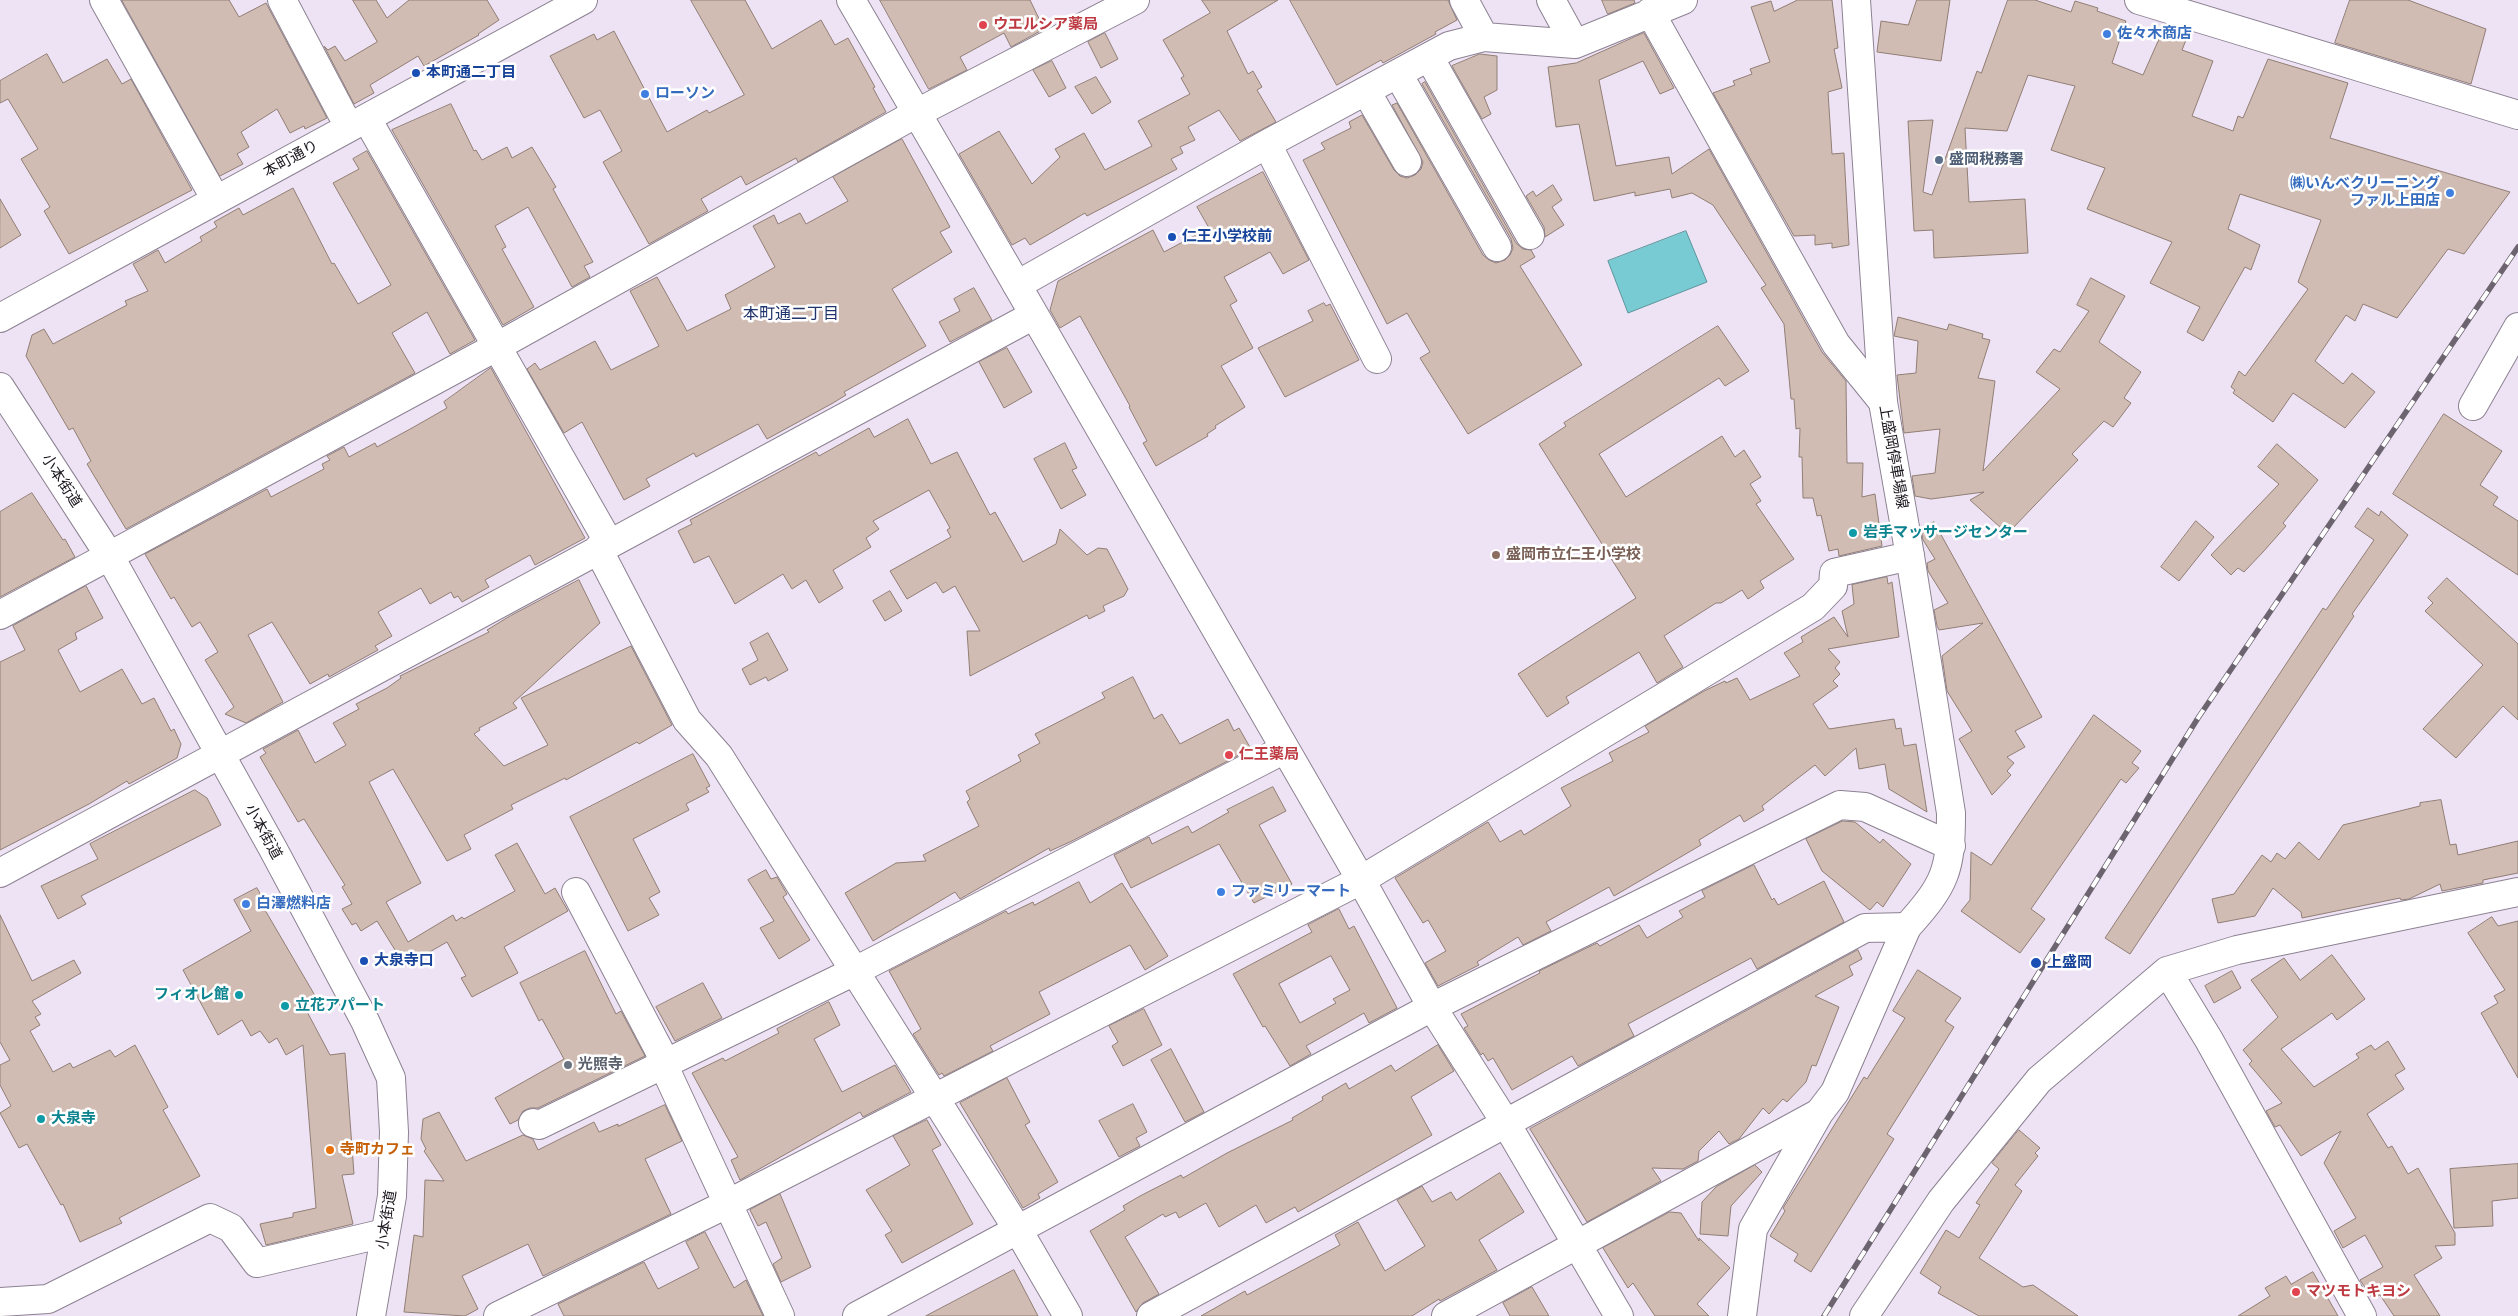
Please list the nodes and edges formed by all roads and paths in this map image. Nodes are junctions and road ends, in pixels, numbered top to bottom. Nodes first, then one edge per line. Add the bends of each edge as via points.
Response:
1 (104, 0) edge
2 (282, 0) edge
3 (583, 0) edge
4 (851, 0) edge
5 (1135, 0) edge
6 (1464, 0) edge
7 (1551, 0) edge
8 (1683, 0) edge
9 (1856, 0) edge
10 (2139, 0) edge
11 (1650, 12) junction
12 (1484, 37) junction
13 (1575, 44) junction
14 (1429, 57) junction
15 (1398, 74) junction
16 (1366, 91) junction
17 (917, 113) junction
18 (2518, 115) edge
19 (358, 123) junction
20 (1267, 144) junction
21 (1407, 162) dead end
22 (216, 200) junction
23 (1530, 235) dead end
24 (1497, 247) dead end
25 (1017, 285) junction
26 (1034, 315) junction
27 (0, 318) edge
28 (2518, 327) edge
29 (498, 346) junction
30 (1377, 359) dead end
31 (0, 387) edge
32 (1883, 402) junction
33 (2473, 406) dead end
34 (604, 546) junction
35 (109, 555) junction
36 (1910, 556) junction
37 (0, 616) edge
38 (1285, 749) junction
39 (220, 753) junction
40 (1951, 846) junction
41 (0, 873) edge
42 (1361, 880) junction
43 (576, 892) dead end
44 (2518, 892) edge
45 (1907, 927) junction
46 (855, 971) junction
47 (2167, 971) junction
48 (1432, 1007) junction
49 (662, 1064) junction
50 (935, 1098) junction
51 (1819, 1113) junction
52 (533, 1123) dead end
53 (1507, 1125) junction
54 (729, 1203) junction
55 (1018, 1230) junction
56 (385, 1233) junction
57 (1575, 1244) junction
58 (0, 1302) edge
59 (371, 1316) edge
60 (498, 1316) edge
61 (780, 1316) edge
62 (857, 1316) edge
63 (1068, 1316) edge
64 (1151, 1316) edge
65 (1446, 1316) edge
66 (1618, 1316) edge
67 (1742, 1316) edge
68 (1864, 1316) edge
69 (2362, 1316) edge

1 - 22 street
2 - 19 street
3 - 19 street, 本町通り
4 - 17 street
5 - 17 street
6 - 12 street
7 - 13 street
8 - 11 street
9 - 32 street, 上盛岡停車場線
10 - 18 street
11 - 13 street
11 - 32 street via 1836,344
12 - 13 street
12 - 14 street via 1449,46
14 - 15 street
14 - 23 street
15 - 16 street
15 - 24 street
16 - 20 street
16 - 21 street
17 - 25 street
17 - 29 street
19 - 22 street, 本町通り
19 - 29 street
20 - 25 street
20 - 30 street
22 - 27 street, 本町通り
25 - 26 street
26 - 34 street
26 - 38 street
28 - 33 street
29 - 34 street
29 - 35 street
31 - 35 street, 小本街道
32 - 36 street, 上盛岡停車場線
34 - 39 street
34 - 46 street via 687,720 719,756
35 - 37 street
35 - 39 street, 小本街道
36 - 40 street, 上盛岡停車場線 via 1951,813
36 - 42 street via 1834,573 1833,586 1813,606
38 - 42 street
38 - 46 street
39 - 41 street
39 - 56 street, 小本街道 via 365,1021 391,1078 394,1163
40 - 45 street, 上盛岡停車場線 via 1945,878
40 - 48 street via 1865,807 1840,805
42 - 48 street
42 - 50 street
43 - 49 street via 659,1050
44 - 47 street via 2237,950
45 - 51 street, 上盛岡停車場線 via 1835,1092
45 - 53 street via 1865,928
46 - 49 street
46 - 50 street
47 - 68 street via 2039,1080 1941,1201
47 - 69 street via 2209,1040
48 - 53 street
48 - 55 street
49 - 52 street via 539,1125
49 - 54 street
50 - 54 street
50 - 55 street
51 - 57 street
51 - 67 street, 上盛岡停車場線 via 1753,1229
53 - 57 street
53 - 64 street
54 - 60 street
54 - 61 street
55 - 62 street
55 - 63 street
56 - 58 street via 257,1263 231,1228 210,1218 48,1299
56 - 59 street, 小本街道
57 - 65 street
57 - 66 street

